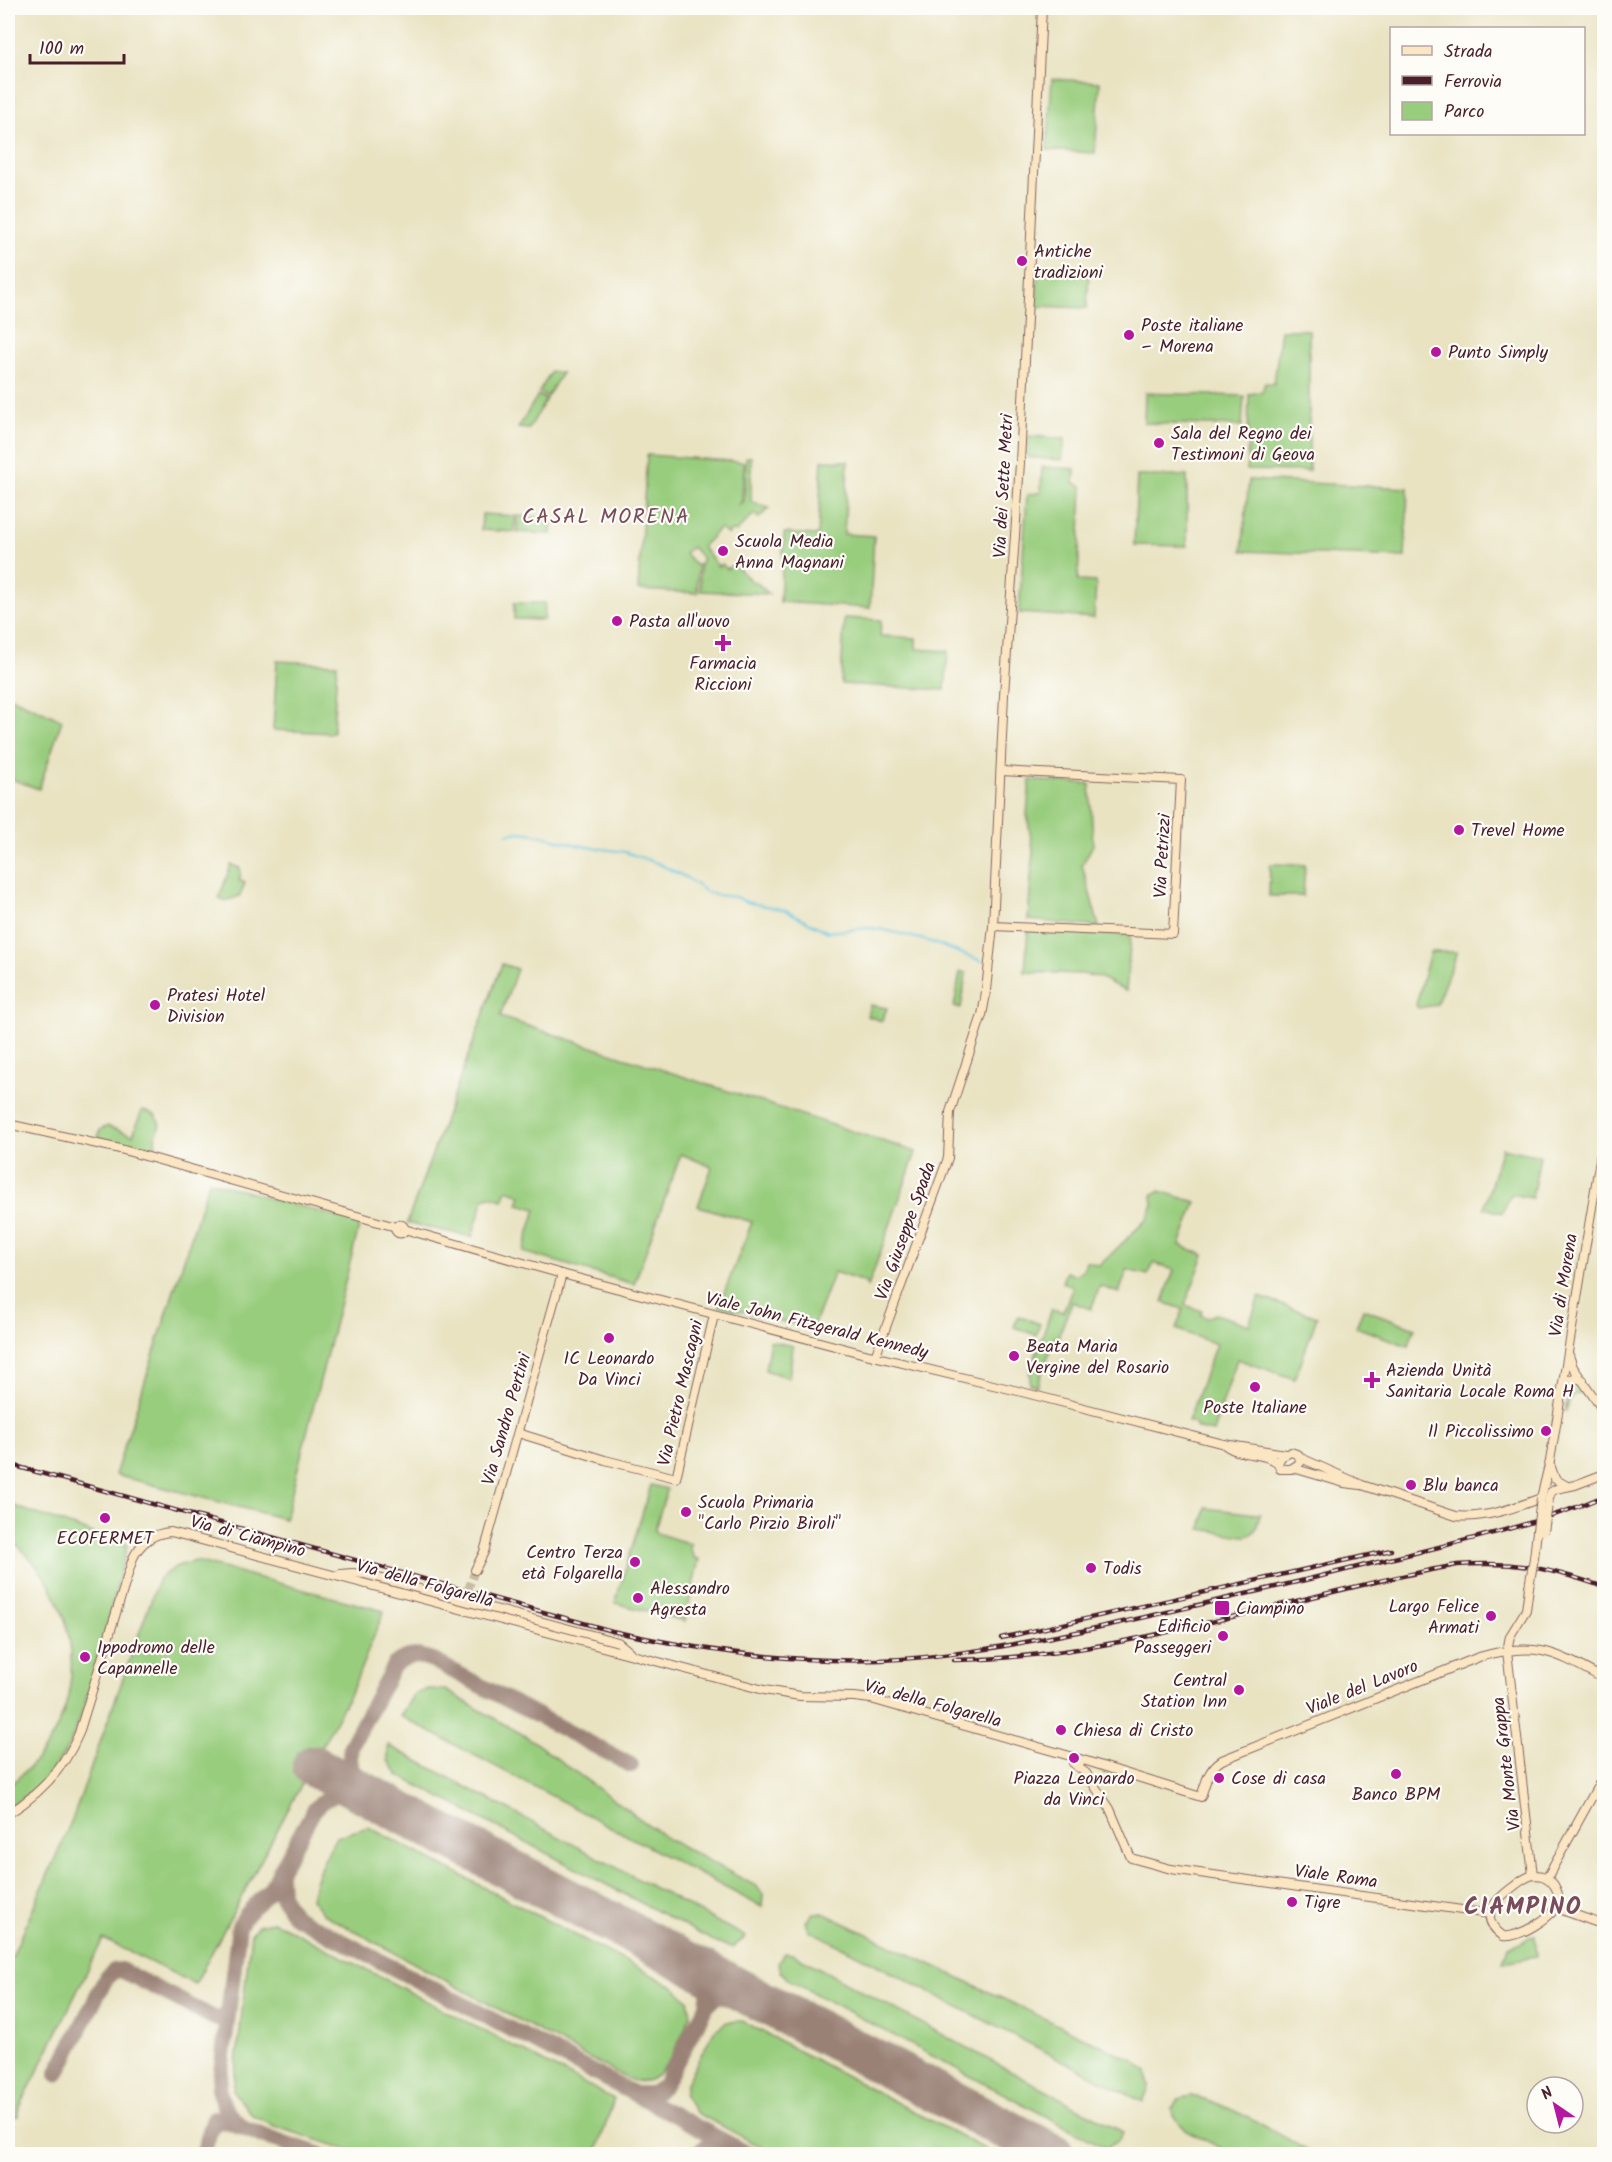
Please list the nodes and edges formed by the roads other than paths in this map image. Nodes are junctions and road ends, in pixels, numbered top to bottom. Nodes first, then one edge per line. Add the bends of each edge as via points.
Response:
1 (1042, 8) edge
2 (1001, 771) junction
3 (993, 926) junction
4 (989, 965) joint
5 (8, 1124) edge
6 (1605, 1135) edge
7 (562, 1274) junction
8 (714, 1315) junction
9 (1568, 1351) junction
10 (875, 1357) junction
11 (1583, 1380) junction
12 (1563, 1383) junction
13 (1605, 1412) edge
14 (518, 1433) junction
15 (1224, 1444) junction
16 (1285, 1454) junction
17 (1301, 1458) junction
18 (1550, 1461) junction
19 (1278, 1463) junction
20 (1293, 1468) junction
21 (1605, 1474) edge
22 (1362, 1485) junction
23 (1568, 1486) junction
24 (1545, 1498) junction
25 (475, 1570) tunnel mouth
26 (336, 1575) joint
27 (1507, 1651) junction
28 (1605, 1679) edge
29 (1077, 1762) junction
30 (1605, 1775) edge
31 (8, 1814) edge
32 (1533, 1875) junction
33 (1547, 1878) junction
34 (1556, 1908) junction
35 (1490, 1914) junction
36 (1605, 1925) edge

1 - 2 street, Via dei Sette Metri
2 - 3 street, Via dei Sette Metri
2 - 3 street, Via Petrizzi via 1181,780 1173,934
3 - 4 street, Via dei Sette Metri
4 - 10 street, Via Giuseppe Spada via 983,1012 950,1113 948,1158
5 - 7 street, Viale John Fitzgerald Kennedy via 120,1149
6 - 9 street, Via di Morena
7 - 8 street, Viale John Fitzgerald Kennedy
7 - 14 street, Via Sandro Pertini
8 - 10 street, Viale John Fitzgerald Kennedy
8 - 14 street, Via Pietro Mascagni via 676,1478
9 - 11 street
9 - 12 street, Via di Morena
10 - 15 street, Viale John Fitzgerald Kennedy
11 - 12 street via 1574,1378
11 - 13 street
12 - 18 street, Via di Morena
14 - 25 street, Via Sandro Pertini via 483,1555
15 - 16 street, Viale John Fitzgerald Kennedy
15 - 19 street, Viale John Fitzgerald Kennedy
16 - 17 street via 1295,1452
16 - 19 street
17 - 20 street
17 - 22 street
18 - 23 street via 1555,1479
18 - 24 street, Via di Morena
19 - 20 street via 1284,1470
20 - 22 street via 1348,1485
21 - 23 street
22 - 24 street via 1464,1516 1495,1513
23 - 24 street
24 - 27 street, Via di Morena, bridge via 1526,1610 1510,1636
26 - 29 street, Via della Folgarella via 781,1694 871,1699
26 - 31 street, Via di Ciampino via 178,1532 149,1538 133,1558 72,1749 51,1779
27 - 28 street, Viale del Lavoro via 1550,1652
27 - 29 street, Viale del Lavoro via 1460,1664 1230,1756 1211,1768 1201,1797
27 - 32 street, Via Monte Grappa
29 - 35 street, Viale Roma via 1110,1809 1131,1858 1179,1870
30 - 33 street
32 - 33 street
32 - 35 street via 1497,1899
33 - 34 street via 1558,1894
34 - 35 street via 1511,1937 1498,1931
34 - 36 street

